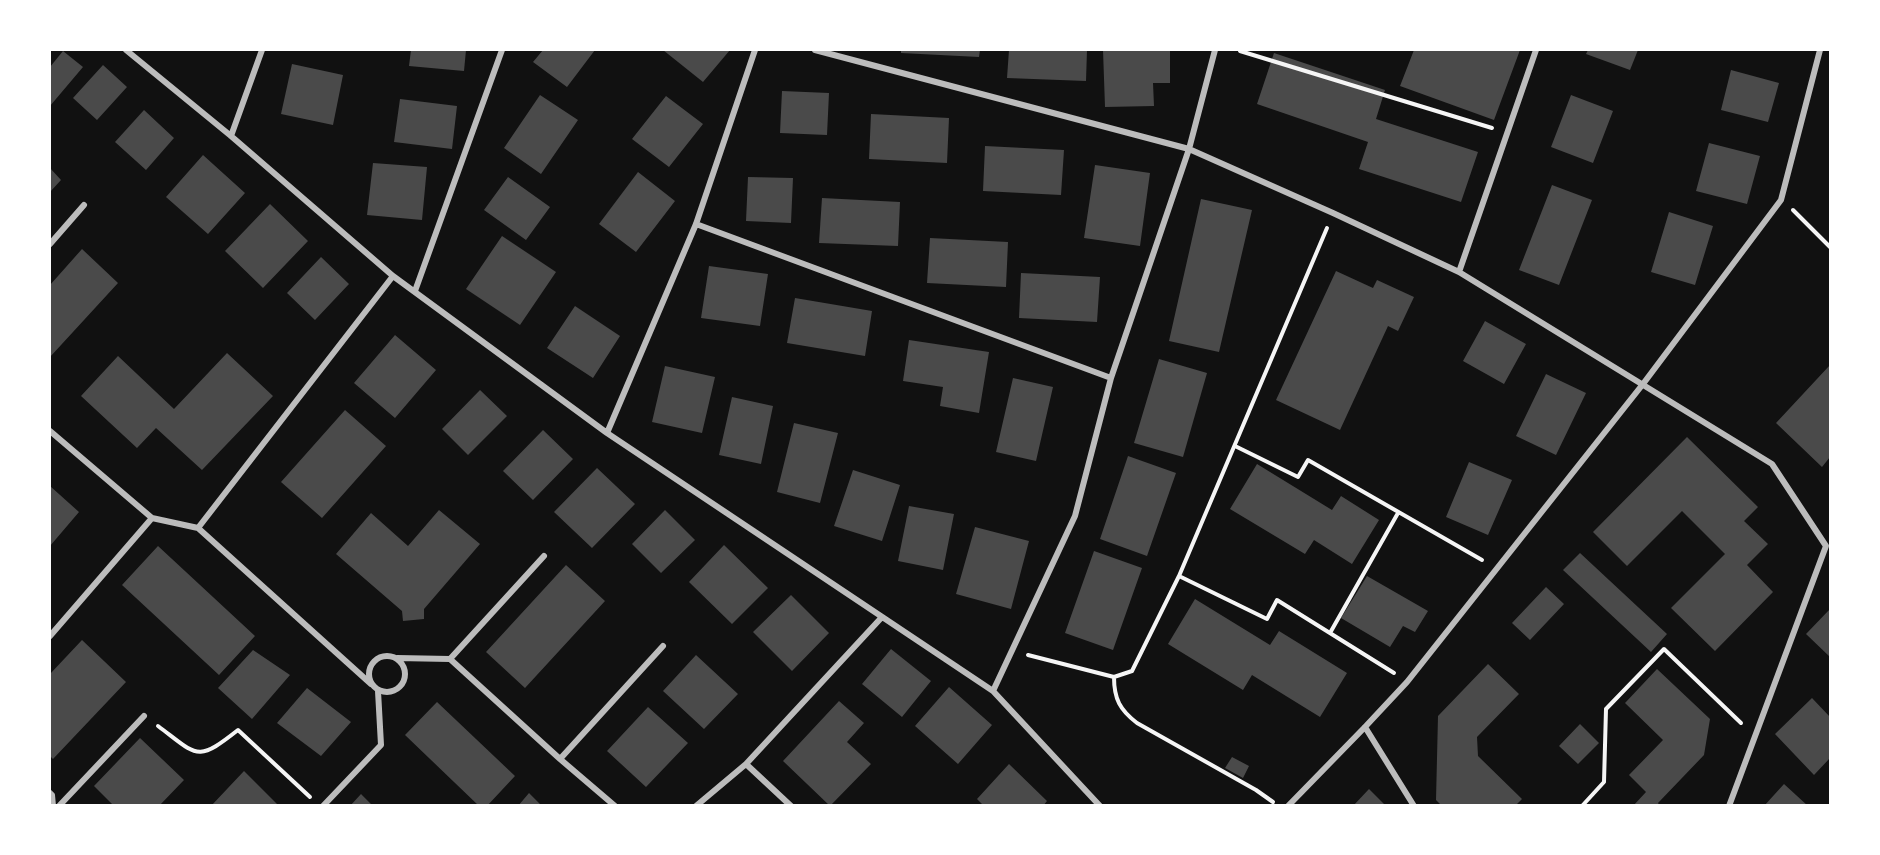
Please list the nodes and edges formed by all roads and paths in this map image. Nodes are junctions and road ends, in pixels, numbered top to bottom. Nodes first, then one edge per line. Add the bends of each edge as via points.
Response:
1 (126, 50) edge
2 (262, 50) edge
3 (502, 50) edge
4 (755, 50) edge
5 (815, 50) edge
6 (1215, 50) edge
7 (1536, 50) edge
8 (1820, 50) edge
9 (1240, 51) edge
10 (1494, 129) dead end
11 (231, 136) junction
12 (1189, 149) junction
13 (1781, 200) junction
14 (84, 205) dead end
15 (1333, 213) junction
16 (696, 224) junction
17 (50, 243) edge
18 (1830, 247) edge
19 (1459, 272) junction
20 (393, 276) junction
21 (415, 291) junction
22 (1111, 378) junction
23 (1643, 384) junction
24 (50, 431) edge
25 (607, 433) junction
26 (1235, 446) junction
27 (1398, 513) junction
28 (152, 518) junction
29 (198, 528) junction
30 (1828, 544) edge
31 (544, 556) dead end
32 (1496, 568) junction
33 (1179, 576) junction
34 (882, 617) junction
35 (1330, 633) junction
36 (50, 636) edge
37 (663, 646) dead end
38 (1013, 651) junction
39 (397, 658) junction
40 (450, 659) junction
41 (1114, 677) junction
42 (1407, 682) junction
43 (371, 684) junction
44 (378, 691) junction
45 (993, 691) junction
46 (144, 716) joint
47 (1365, 727) junction
48 (1755, 736) junction
49 (560, 759) junction
50 (746, 764) junction
51 (50, 793) edge
52 (311, 798) dead end
53 (53, 806) edge
54 (59, 806) edge
55 (322, 806) edge
56 (615, 806) edge
57 (696, 806) edge
58 (791, 806) edge
59 (1100, 806) edge
60 (1278, 806) edge
61 (1288, 806) edge
62 (1414, 806) edge
63 (1582, 806) edge
64 (1729, 806) edge

1 - 11 street
2 - 11 street
3 - 21 street
4 - 16 street
5 - 12 street
6 - 12 street
7 - 19 street
8 - 13 street
9 - 10 path
11 - 20 street
12 - 15 street
12 - 22 street
13 - 18 path
13 - 23 street
14 - 17 street
15 - 19 street
15 - 26 path
16 - 22 street
16 - 25 street
19 - 23 street
20 - 21 street
20 - 29 street
21 - 25 street
22 - 38 street via 1075,516
23 - 30 street via 1772,464
23 - 32 street
24 - 28 street
25 - 34 street
26 - 27 path via 1298,477 1308,460
26 - 33 path
27 - 32 path
27 - 35 path
28 - 29 street
28 - 36 street
29 - 43 street
30 - 48 street
31 - 40 street
32 - 42 street
33 - 35 path via 1267,619 1277,600
33 - 41 path via 1132,671
34 - 45 street
34 - 50 street
35 - 42 path
37 - 49 street
38 - 41 path
38 - 45 street
39 - 40 street
39 - 43 street via 380,657 371,664
39 - 44 street via 404,665 404,683 388,693
40 - 49 street
41 - 60 path via 1114,690 1123,713
42 - 47 street
43 - 44 street
44 - 55 street via 381,745
45 - 59 street
46 - 52 path via 189,749 201,753 214,750 238,730
46 - 54 street
47 - 61 street
47 - 62 street
48 - 63 path via 1664,649 1606,710 1604,782
48 - 64 street
49 - 56 street
50 - 57 street
50 - 58 street
51 - 53 street

